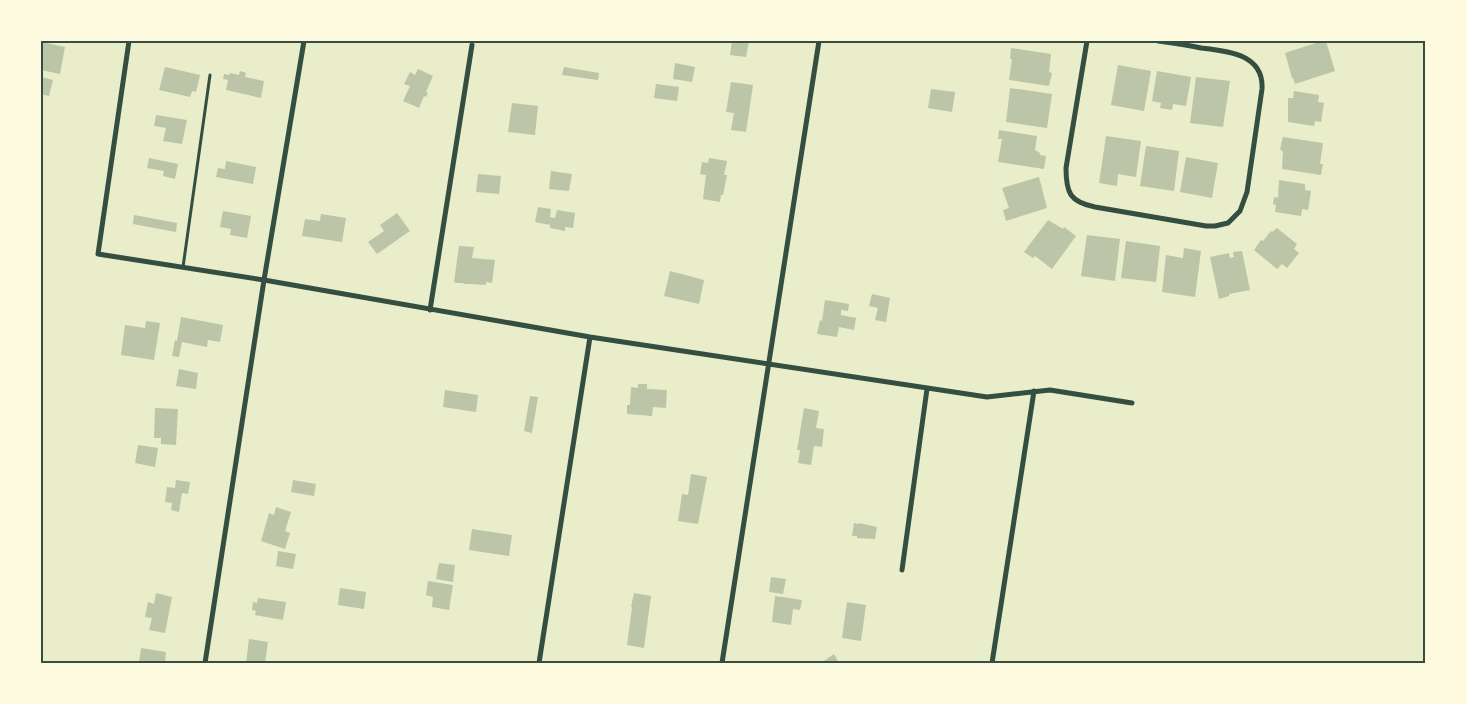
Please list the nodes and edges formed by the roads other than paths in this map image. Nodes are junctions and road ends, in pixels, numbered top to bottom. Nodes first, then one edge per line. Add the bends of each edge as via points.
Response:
1 (129, 41) edge
2 (304, 41) edge
3 (820, 41) edge
4 (1087, 41) edge
5 (1158, 41) edge
6 (472, 45) dead end
7 (210, 75) dead end
8 (183, 268) junction
9 (264, 280) junction
10 (430, 310) junction
11 (590, 337) junction
12 (769, 364) junction
13 (927, 388) junction
14 (1034, 391) junction
15 (1132, 403) dead end
16 (902, 570) dead end
17 (205, 663) edge
18 (539, 663) edge
19 (722, 663) edge
20 (992, 663) edge

1 - 8 street via 98,254
2 - 9 street
3 - 12 street
4 - 5 street via 1066,168 1066,180 1075,201 1206,226 1228,223 1240,211 1247,192 1262,74 1246,57
6 - 10 street
7 - 8 lane
8 - 9 street
9 - 10 street
9 - 17 street
10 - 11 street
11 - 12 street
11 - 18 street
12 - 13 street
12 - 19 street
13 - 14 street via 987,397
13 - 16 street
14 - 15 street via 1050,390
14 - 20 street

